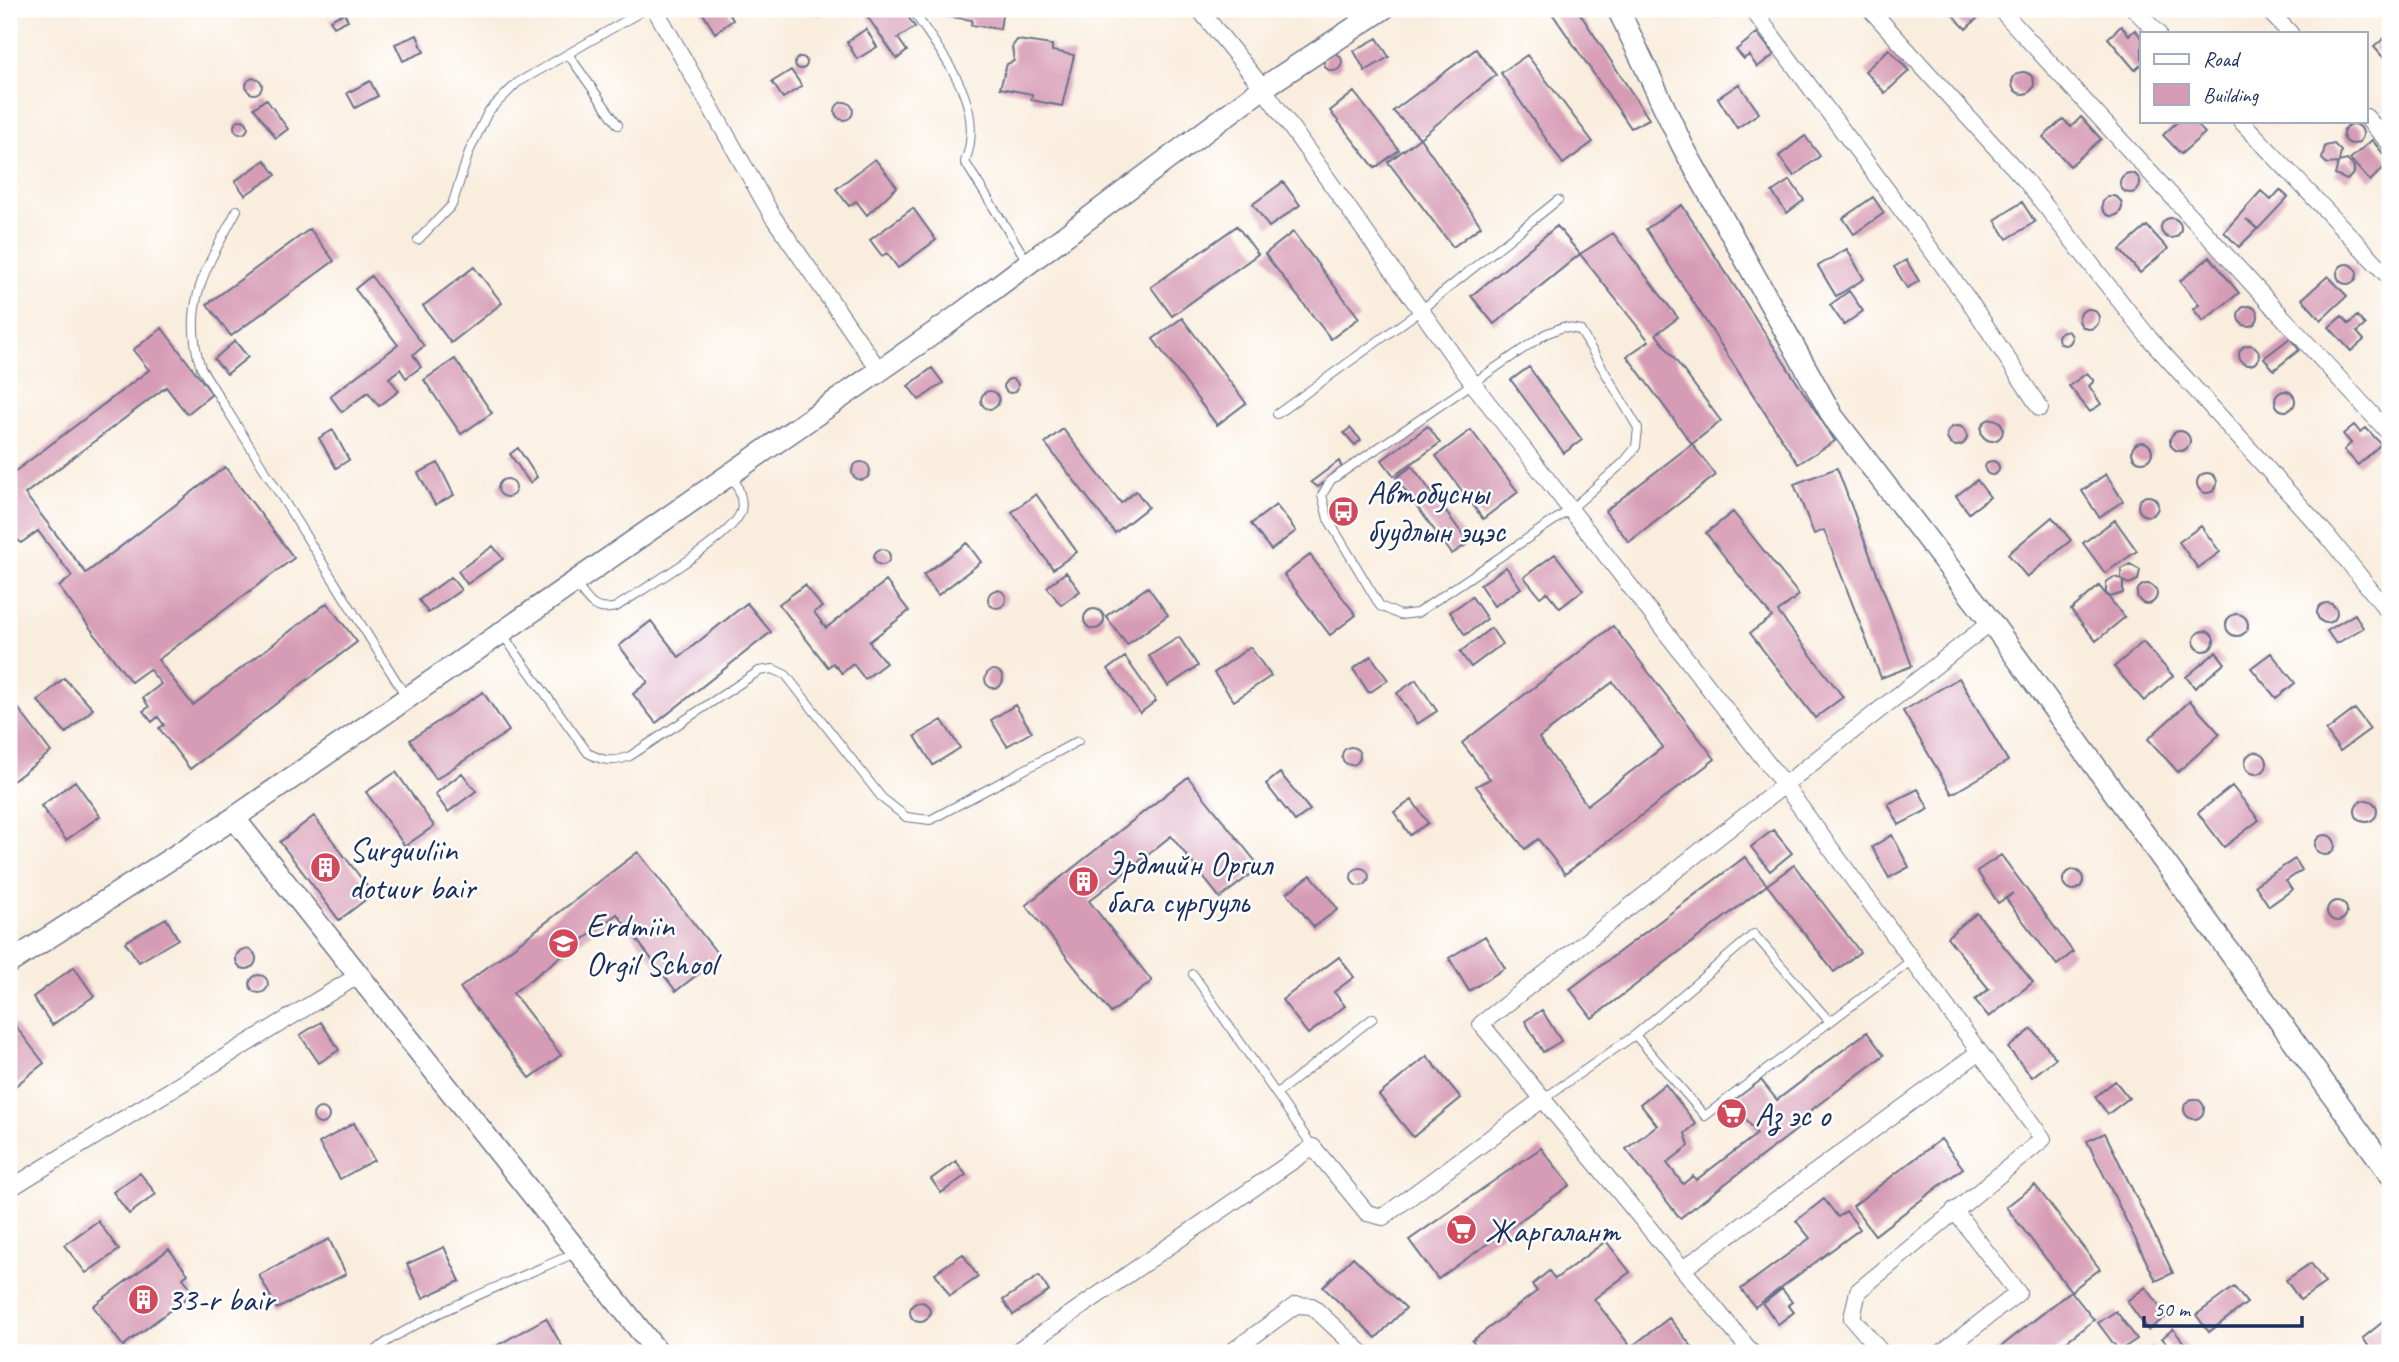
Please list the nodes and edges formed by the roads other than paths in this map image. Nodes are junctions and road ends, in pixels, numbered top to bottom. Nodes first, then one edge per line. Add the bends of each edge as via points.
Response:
1 (646, 9) edge
2 (655, 9) edge
3 (912, 9) edge
4 (1199, 9) edge
5 (1383, 9) edge
6 (1618, 9) edge
7 (1752, 9) edge
8 (1870, 9) edge
9 (2000, 9) edge
10 (2134, 9) edge
11 (2267, 9) edge
12 (2157, 32) edge
13 (2289, 32) edge
14 (568, 54) junction
15 (1263, 88) junction
16 (2368, 119) edge
17 (2242, 122) edge
18 (618, 125) dead end
19 (2390, 144) edge
20 (1558, 200) dead end
21 (237, 210) dead end
22 (418, 240) dead end
23 (1028, 263) junction
24 (2390, 278) edge
25 (1421, 310) junction
26 (879, 370) junction
27 (1474, 385) junction
28 (2040, 408) dead end
29 (1277, 414) dead end
30 (2390, 435) edge
31 (733, 472) junction
32 (1571, 509) junction
33 (575, 582) junction
34 (2390, 614) edge
35 (1991, 622) junction
36 (501, 633) junction
37 (407, 698) junction
38 (1078, 741) dead end
39 (1785, 786) junction
40 (234, 818) junction
41 (1912, 960) junction
42 (9, 963) edge
43 (1193, 974) dead end
44 (359, 975) junction
45 (1373, 1018) dead end
46 (1830, 1022) junction
47 (1635, 1035) junction
48 (1979, 1052) junction
49 (1276, 1094) junction
50 (1543, 1099) junction
51 (1313, 1147) junction
52 (2390, 1174) edge
53 (9, 1189) edge
54 (1954, 1210) junction
55 (578, 1252) junction
56 (1683, 1269) junction
57 (374, 1353) edge
58 (658, 1353) edge
59 (1014, 1353) edge
60 (1230, 1353) edge
61 (1362, 1353) edge
62 (1752, 1353) edge
63 (1882, 1353) edge
64 (1941, 1353) edge

1 - 14 lane
2 - 26 street via 773,217
3 - 23 lane via 961,85 973,117 973,141 965,162
4 - 15 street
5 - 15 street
6 - 35 street via 1682,145 1833,417
7 - 28 street via 1970,302
8 - 34 street via 2025,180 2149,338 2326,534
9 - 30 street
10 - 12 street
11 - 13 street
14 - 18 lane
14 - 22 lane via 517,83 488,112 452,205
15 - 23 street
15 - 25 street
16 - 19 street
17 - 24 street
20 - 25 lane
21 - 37 lane via 204,272 195,308 192,341 201,368
23 - 26 street
25 - 27 street
25 - 29 lane
26 - 31 street
27 - 32 street
27 - 32 lane via 1545,334 1563,327 1580,330 1638,428 1636,447 1624,462
27 - 32 lane via 1331,480 1322,495 1328,519 1380,606 1400,615 1417,613
31 - 33 street
31 - 33 lane via 741,511 734,526 703,549 616,607 591,604
32 - 39 street
33 - 36 street
35 - 39 street
35 - 52 street
36 - 37 street
36 - 38 lane via 587,753 601,761 630,756 759,671 773,669 786,676 882,798 906,817 930,820
37 - 40 street
39 - 41 street
39 - 50 street via 1481,1024
40 - 42 street
40 - 44 street
41 - 46 lane
41 - 48 street
43 - 49 lane
44 - 53 street
44 - 55 street
45 - 49 lane
46 - 47 lane via 1705,1116
46 - 47 lane via 1754,934
47 - 50 lane
48 - 54 street via 2043,1139
48 - 56 street
49 - 51 lane
50 - 51 street via 1383,1217 1367,1213
50 - 56 street
51 - 59 street
54 - 63 street via 1858,1291 1852,1318
54 - 64 street via 2018,1293
55 - 57 lane via 411,1328
55 - 58 street
56 - 62 street
60 - 61 street via 1296,1305 1304,1304

